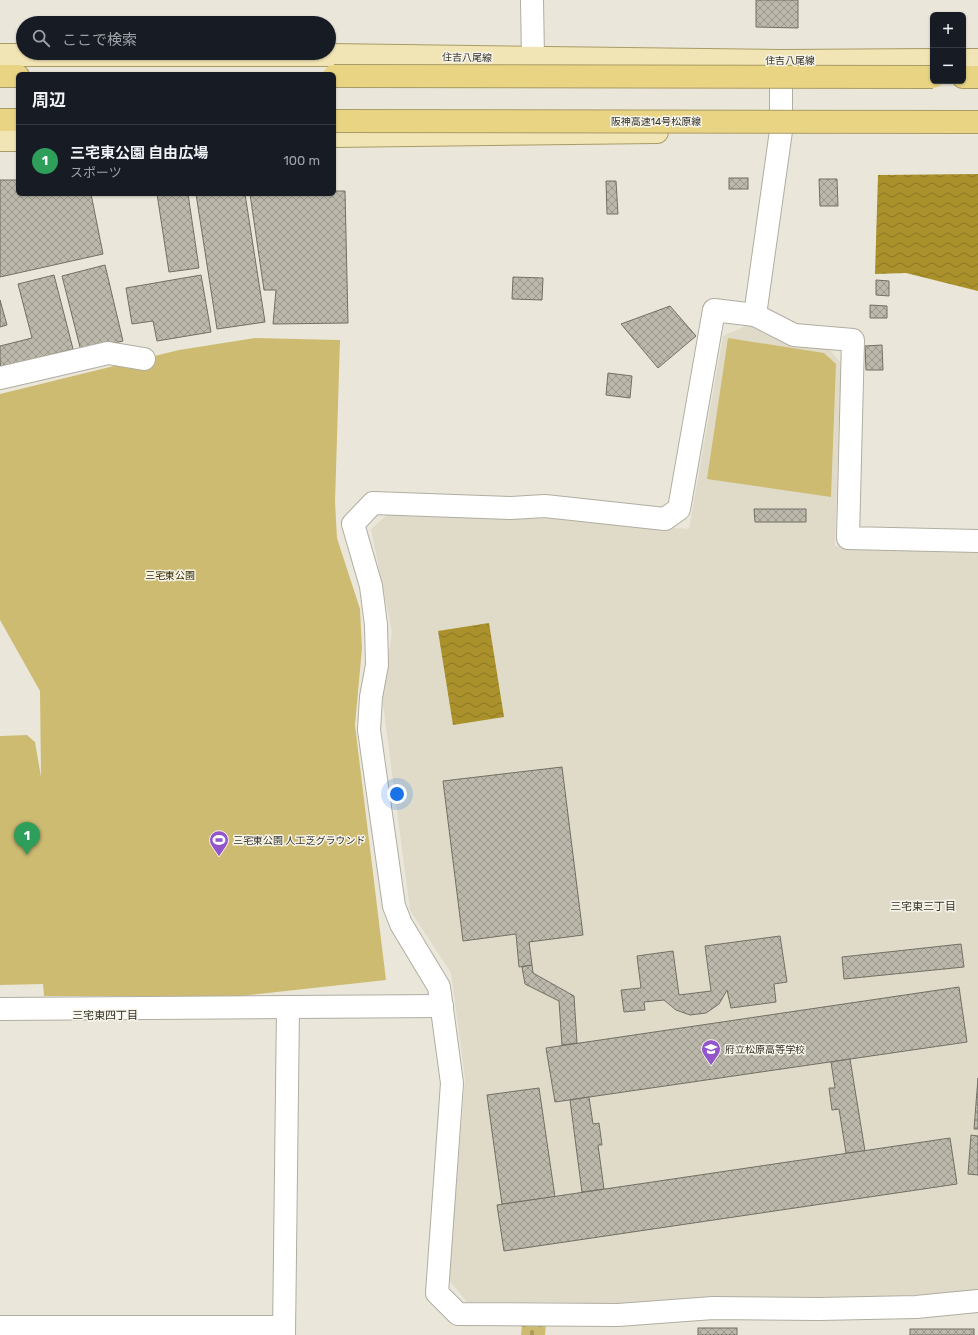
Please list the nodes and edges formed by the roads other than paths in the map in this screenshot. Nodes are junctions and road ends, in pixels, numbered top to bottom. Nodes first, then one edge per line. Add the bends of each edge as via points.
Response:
1 (532, 0) edge
2 (0, 55) edge
3 (16, 55) edge
4 (336, 55) edge
5 (533, 57) junction
6 (930, 60) edge
7 (966, 60) edge
8 (978, 60) edge
9 (781, 61) junction
10 (0, 76) edge
11 (16, 76) edge
12 (336, 76) edge
13 (930, 77) edge
14 (966, 77) edge
15 (978, 77) edge
16 (0, 120) edge
17 (16, 120) edge
18 (336, 121) edge
19 (978, 122) edge
20 (978, 126) edge
21 (781, 131) junction
22 (336, 136) edge
23 (0, 140) edge
24 (16, 140) edge
25 (755, 315) junction
26 (144, 359) dead end
27 (0, 378) edge
28 (978, 541) edge
29 (442, 1006) junction
30 (288, 1007) junction
31 (0, 1009) edge
32 (978, 1301) edge
33 (0, 1326) edge
34 (284, 1331) edge

1 - 5 street
2 - 3 main road, 住吉八尾線
4 - 5 main road, 住吉八尾線
5 - 9 main road, 住吉八尾線
6 - 9 main road, 住吉八尾線
7 - 8 main road
9 - 21 street
10 - 11 highway
12 - 13 highway, bridge
14 - 15 highway
16 - 17 highway
18 - 19 highway, 阪神高速14号松原線, bridge
20 - 21 main road
21 - 22 main road
21 - 25 street
23 - 24 main road
25 - 28 street via 794,335 853,340 848,538
25 - 29 street via 714,310 679,510 665,519 545,506 511,508 373,503 353,524 371,586 376,625 377,665 371,697 369,730 394,906 401,924 439,987
26 - 27 street via 108,353
29 - 30 street
29 - 32 street via 452,1083 436,1293 458,1314 618,1315 713,1308 916,1307
30 - 31 street
30 - 34 street
33 - 34 street

